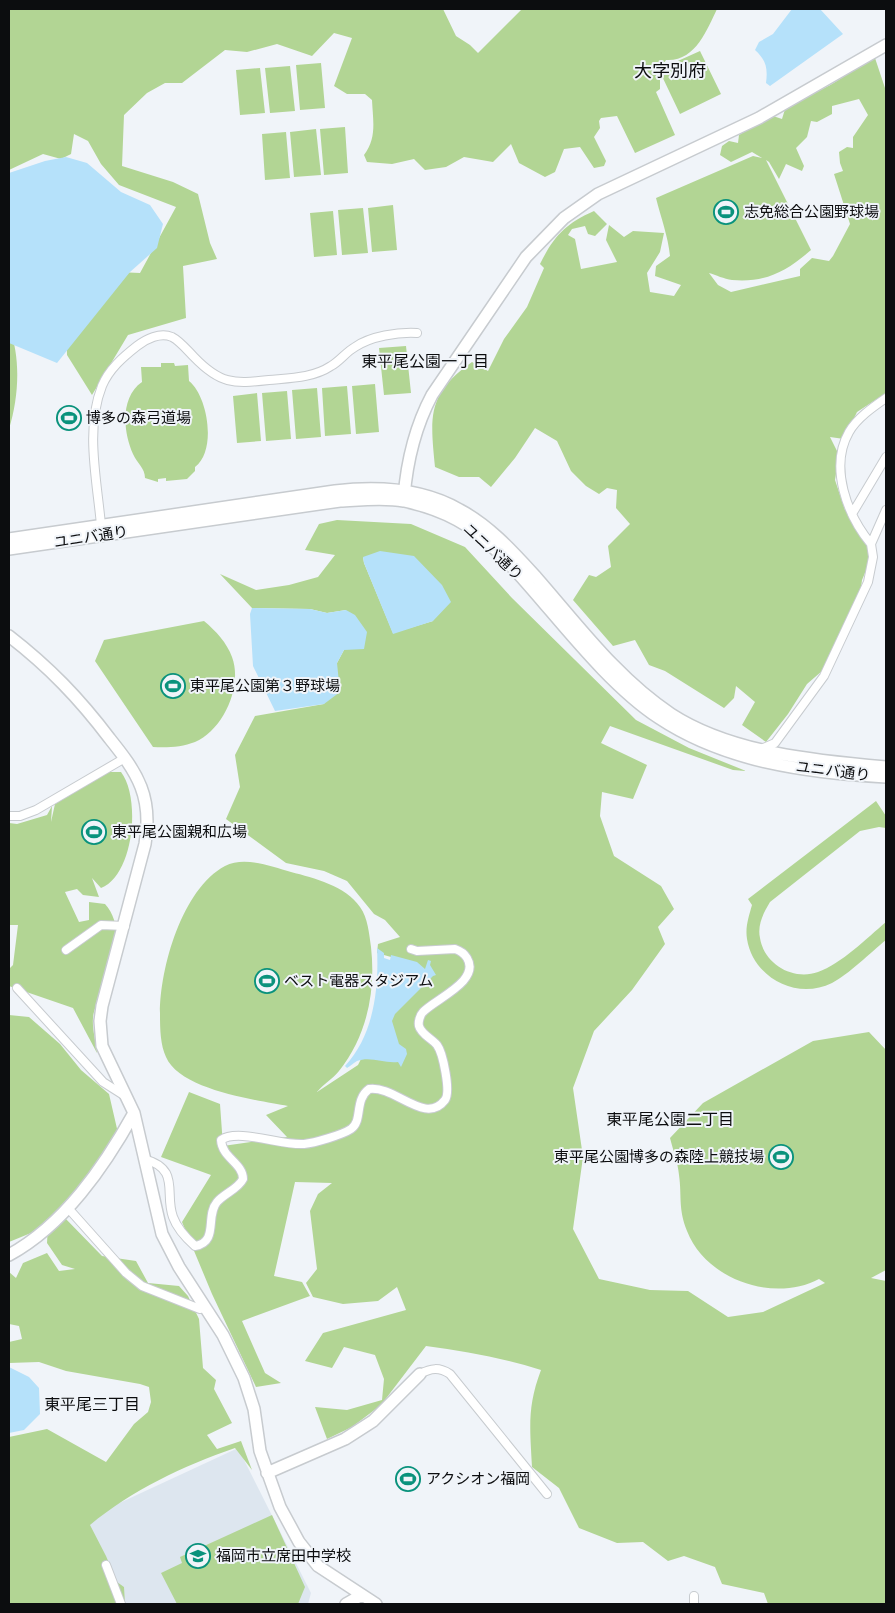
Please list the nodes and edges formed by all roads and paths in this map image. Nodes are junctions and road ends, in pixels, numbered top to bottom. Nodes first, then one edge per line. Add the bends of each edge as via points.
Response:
1 (886, 44) edge
2 (417, 333) dead end
3 (886, 398) edge
4 (886, 457) edge
5 (404, 496) junction
6 (886, 510) edge
7 (852, 514) junction
8 (101, 525) junction
9 (883, 525) edge
10 (9, 539) edge
11 (870, 544) junction
12 (9, 549) edge
13 (9, 636) edge
14 (759, 755) junction
15 (125, 758) junction
16 (886, 767) edge
17 (886, 777) edge
18 (9, 816) edge
19 (125, 926) junction
20 (411, 949) dead end
21 (66, 950) dead end
22 (17, 988) dead end
23 (126, 1097) junction
24 (134, 1113) junction
25 (144, 1159) junction
26 (68, 1208) junction
27 (9, 1255) edge
28 (205, 1306) junction
29 (420, 1374) joint
30 (267, 1472) junction
31 (547, 1494) dead end
32 (106, 1565) dead end
33 (360, 1596) junction
34 (121, 1604) edge
35 (346, 1604) edge
36 (376, 1604) edge

1 - 5 street via 759,118 598,194 553,228 526,257 420,416 410,447
2 - 8 street via 403,332 365,341 331,367 309,376 257,382 221,380 170,336 147,338 112,370 98,400 93,434
3 - 7 street via 849,431 842,453 844,489
4 - 7 street
5 - 8 street, ユニバ通り via 358,488
5 - 12 street, ユニバ通り via 340,501
5 - 14 street, ユニバ通り via 446,504 483,525 514,553 625,678 657,704 705,731
6 - 9 street
7 - 11 street
8 - 10 street, ユニバ通り
9 - 11 street
11 - 14 street via 873,558 868,582 824,676 775,743
13 - 15 street via 66,685
14 - 16 street, ユニバ通り
14 - 17 street, ユニバ通り via 841,775
15 - 18 street via 36,810
15 - 19 street via 141,787 147,831
19 - 21 street via 101,925
19 - 23 street via 100,1021 102,1046
20 - 25 street via 455,949 461,951 469,963 470,969 462,982 421,1013 418,1024 443,1057 448,1096 438,1106 415,1108 387,1090 369,1089 363,1093 352,1128 315,1141 304,1144 225,1137 221,1140 222,1150 240,1168 243,1179 212,1208 212,1231 201,1245 195,1246 186,1239 173,1218 167,1174 156,1162
22 - 23 street via 103,1082
23 - 24 street
24 - 25 street
24 - 26 street via 120,1139
25 - 28 street via 162,1234
26 - 27 street via 33,1240
26 - 28 street via 126,1273 142,1286 200,1309
28 - 30 street via 223,1335 249,1393
29 - 30 street via 373,1420 345,1439
29 - 31 street via 435,1368 450,1374
30 - 33 street via 280,1508 299,1542 318,1566
32 - 34 street
33 - 35 street
33 - 36 street

